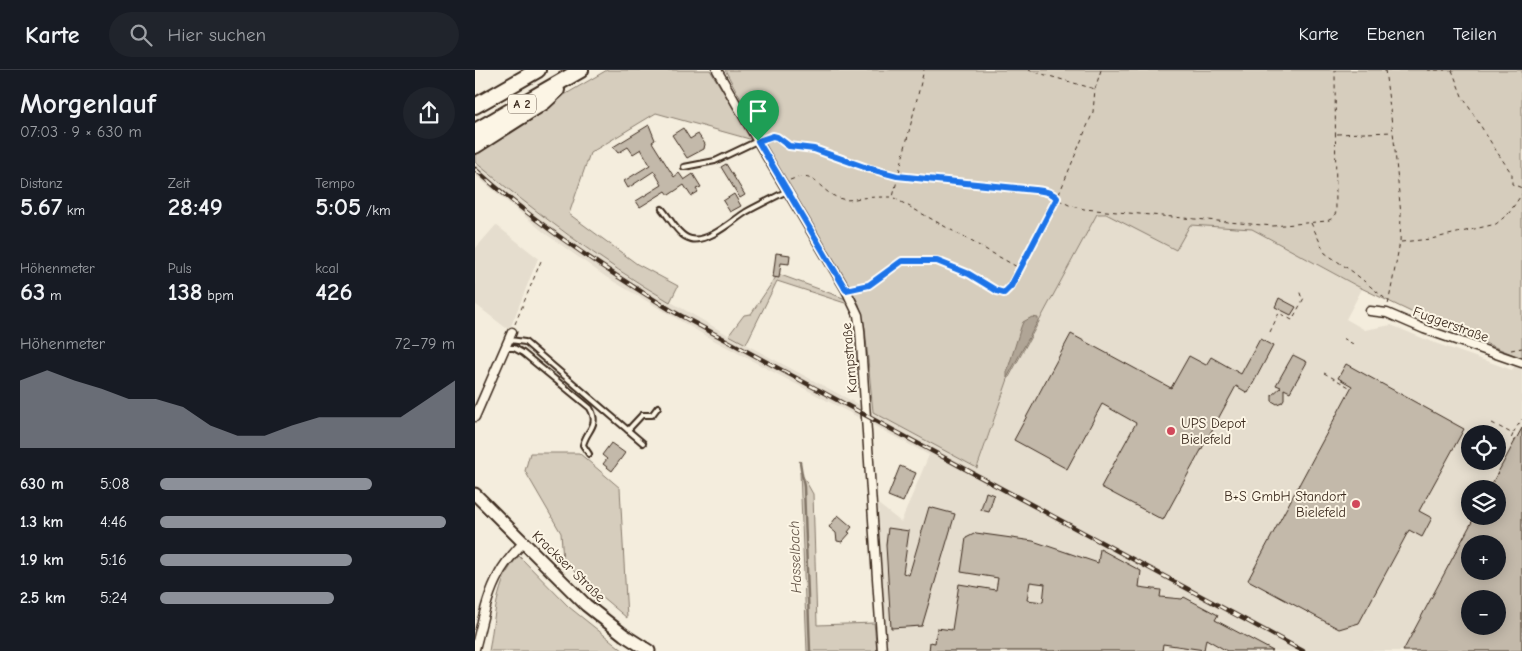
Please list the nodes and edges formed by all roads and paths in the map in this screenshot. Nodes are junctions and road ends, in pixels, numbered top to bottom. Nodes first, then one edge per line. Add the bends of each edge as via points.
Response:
1 (537, 70) edge
2 (717, 70) edge
3 (924, 70) edge
4 (1028, 70) edge
5 (1101, 70) edge
6 (1335, 70) edge
7 (1385, 70) edge
8 (1427, 70) edge
9 (1445, 70) edge
10 (1452, 70) edge
11 (575, 73) edge
12 (1095, 89) junction
13 (475, 106) edge
14 (475, 131) edge
15 (1393, 132) junction
16 (1336, 134) junction
17 (758, 141) junction
18 (475, 146) edge
19 (684, 167) dead end
20 (897, 176) junction
21 (782, 183) junction
22 (1522, 188) edge
23 (787, 191) junction
24 (1522, 194) edge
25 (893, 197) junction
26 (1057, 198) junction
27 (662, 209) dead end
28 (1311, 222) junction
29 (1400, 242) junction
30 (541, 261) dead end
31 (1019, 268) junction
32 (846, 290) junction
33 (1299, 290) dead end
34 (1370, 311) dead end
35 (512, 332) joint
36 (1270, 332) dead end
37 (1343, 338) dead end
38 (507, 344) junction
39 (1353, 344) dead end
40 (1522, 363) edge
41 (1324, 373) dead end
42 (1351, 388) dead end
43 (658, 407) dead end
44 (475, 417) edge
45 (1522, 419) edge
46 (1492, 423) dead end
47 (628, 430) junction
48 (1513, 434) junction
49 (1515, 441) dead end
50 (643, 443) dead end
51 (589, 454) dead end
52 (475, 494) edge
53 (523, 543) junction
54 (475, 649) edge
55 (649, 651) edge
56 (882, 651) edge

1 - 13 highway, A 2
2 - 17 street, Kampstraße
3 - 20 path
4 - 12 path
5 - 12 path
6 - 16 path
7 - 15 path
8 - 9 path
10 - 22 path via 1462,96 1512,174 1512,184
11 - 14 highway, A 2
11 - 18 highway via 544,102
12 - 26 path via 1093,112
15 - 16 path
15 - 29 path via 1401,215
16 - 28 path via 1336,212 1327,221
17 - 19 lane via 715,161
17 - 20 path via 777,137 789,146 814,149
17 - 21 street, Kampstraße
20 - 25 path
20 - 26 path via 1035,190 1048,192
21 - 23 street, Kampstraße
21 - 25 path via 807,176 839,199
23 - 27 lane via 717,231 692,240 684,236
23 - 32 street, Kampstraße
24 - 29 path via 1497,224 1431,239
25 - 31 path
26 - 28 path via 1069,206 1084,209 1273,226
26 - 31 path
28 - 29 path via 1325,254 1366,282 1389,303
30 - 35 path
31 - 32 path via 1004,293 937,261 902,261 869,285
32 - 56 street, Kampstraße via 858,315 860,330
33 - 36 path via 1304,298 1292,320 1279,313
34 - 40 street, Fuggerstraße via 1387,313
35 - 38 street
37 - 39 path
38 - 44 street
38 - 47 lane via 525,342
38 - 51 lane via 523,353 589,408 594,421 583,445
41 - 42 path
43 - 47 lane via 652,415 642,415
45 - 48 path
46 - 48 path
47 - 50 lane
48 - 49 path via 1511,439
52 - 53 street, Krackser Straße
53 - 54 street via 498,574
53 - 55 street, Krackser Straße via 586,606

